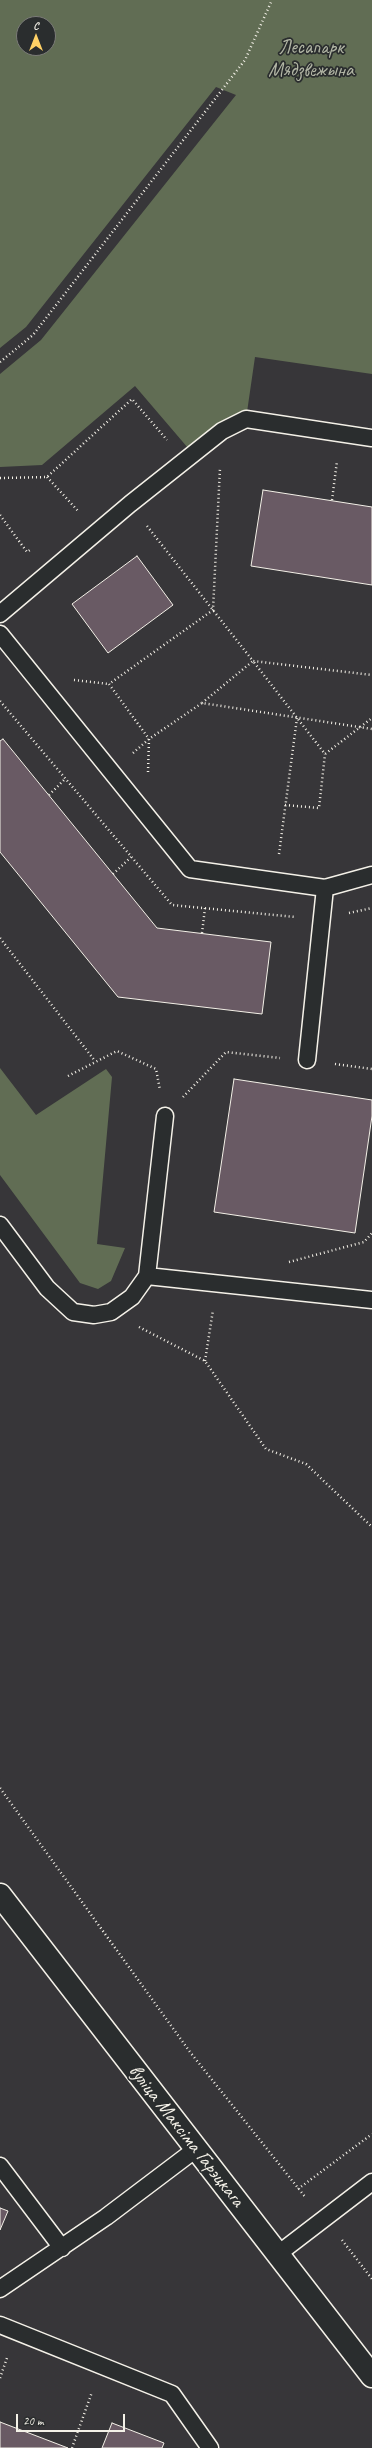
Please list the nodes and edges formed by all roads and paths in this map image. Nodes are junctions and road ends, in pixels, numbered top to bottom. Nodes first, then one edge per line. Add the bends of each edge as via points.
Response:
1 (272, 0) edge
2 (0, 362) edge
3 (222, 431) junction
4 (341, 434) junction
5 (372, 438) edge
6 (162, 446) dead end
7 (47, 477) junction
8 (0, 478) edge
9 (332, 500) dead end
10 (130, 504) junction
11 (84, 508) dead end
12 (79, 512) junction
13 (0, 514) edge
14 (73, 516) dead end
15 (33, 548) dead end
16 (213, 610) junction
17 (0, 614) edge
18 (0, 634) edge
19 (253, 661) junction
20 (372, 675) edge
21 (202, 703) junction
22 (297, 717) junction
23 (372, 718) edge
24 (361, 727) junction
25 (372, 729) edge
26 (150, 739) junction
27 (325, 754) junction
28 (112, 771) junction
29 (65, 779) dead end
30 (48, 795) dead end
31 (286, 805) junction
32 (146, 814) junction
33 (131, 857) dead end
34 (113, 874) dead end
35 (372, 875) edge
36 (275, 881) junction
37 (325, 888) junction
38 (205, 908) dead end
39 (202, 933) dead end
40 (0, 938) edge
41 (307, 1060) junction
42 (95, 1061) junction
43 (372, 1069) edge
44 (68, 1076) dead end
45 (165, 1116) junction
46 (0, 1225) edge
47 (147, 1276) junction
48 (372, 1300) edge
49 (111, 1312) junction
50 (372, 1527) edge
51 (0, 1788) edge
52 (0, 1895) edge
53 (372, 2134) edge
54 (196, 2149) junction
55 (0, 2166) edge
56 (372, 2182) edge
57 (298, 2189) junction
58 (324, 2218) junction
59 (62, 2248) junction
60 (278, 2254) junction
61 (372, 2280) edge
62 (0, 2290) edge
63 (0, 2325) edge
64 (101, 2364) junction
65 (372, 2376) edge
66 (72, 2448) edge
67 (210, 2448) edge

1 - 2 path via 245,60 33,335
3 - 4 lane via 246,419
3 - 10 lane
3 - 16 path
4 - 5 lane
4 - 9 path
6 - 7 path via 169,442 132,399
7 - 8 path
7 - 12 path
10 - 16 path
10 - 17 lane
11 - 12 path
12 - 14 path
13 - 15 path via 27,552
16 - 19 path
16 - 26 path via 109,684
18 - 28 lane
19 - 20 path
19 - 21 path
19 - 22 path
21 - 22 path
21 - 26 path
22 - 24 path
22 - 27 path
22 - 31 path
23 - 24 path
24 - 25 path
24 - 27 path
26 - 28 path
26 - 32 path
27 - 31 path via 319,808
28 - 32 lane
29 - 30 path
31 - 36 path
32 - 36 lane via 190,869
33 - 34 path
35 - 37 lane
36 - 37 lane
37 - 41 lane
38 - 39 path
40 - 42 path
41 - 43 path
41 - 45 path via 226,1052
42 - 44 path
42 - 45 path via 117,1051 156,1069
45 - 47 lane
46 - 49 lane via 47,1288 73,1312 94,1315
47 - 48 lane
47 - 49 lane via 132,1297
49 - 50 path via 205,1361 266,1449 306,1464
51 - 57 path via 190,2052
52 - 54 main road, вуліца Максіма Гарэцкага
53 - 57 path
54 - 59 lane
54 - 60 main road, вуліца Максіма Гарэцкага
55 - 59 lane
56 - 58 lane
57 - 58 path
58 - 60 lane
58 - 61 path
59 - 62 lane
60 - 65 main road, вуліца Максіма Гарэцкага
63 - 64 lane
64 - 66 path
64 - 67 lane via 172,2394

